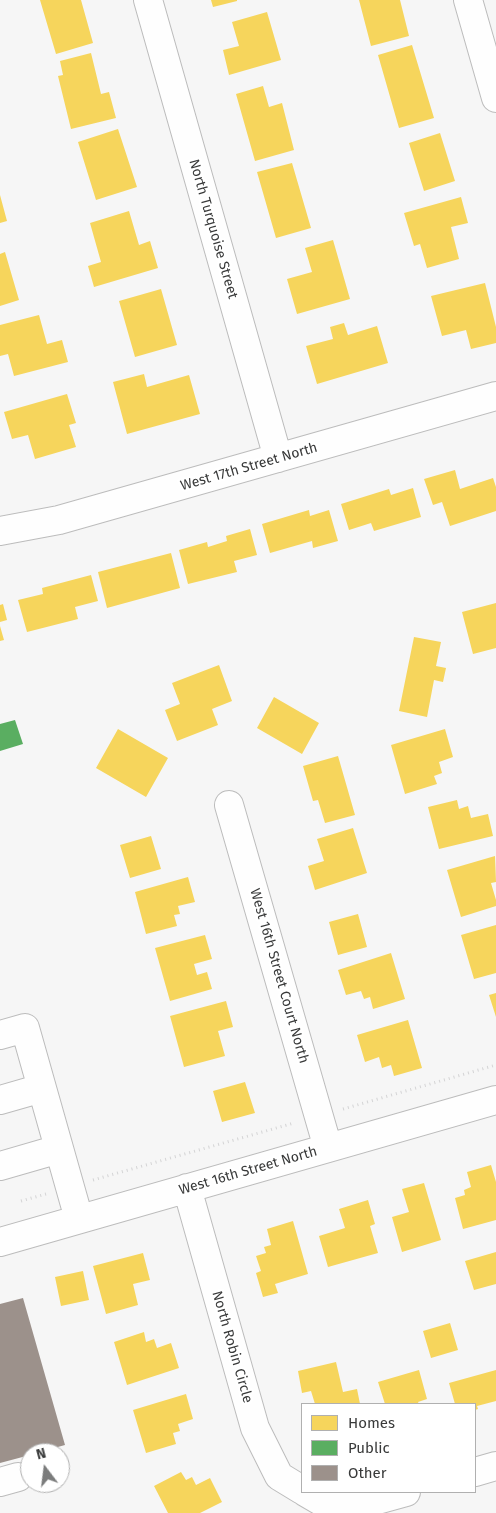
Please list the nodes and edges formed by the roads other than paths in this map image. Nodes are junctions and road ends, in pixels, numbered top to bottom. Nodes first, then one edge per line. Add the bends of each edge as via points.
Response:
1 (148, 0) edge
2 (468, 0) edge
3 (496, 98) edge
4 (496, 396) edge
5 (278, 458) junction
6 (0, 531) edge
7 (229, 805) dead end
8 (0, 1035) edge
9 (42, 1088) junction
10 (0, 1100) edge
11 (496, 1100) edge
12 (328, 1148) junction
13 (59, 1149) junction
14 (0, 1166) edge
15 (187, 1188) junction
16 (80, 1219) junction
17 (0, 1242) edge
18 (496, 1466) edge
19 (476, 1472) edge
20 (301, 1489) edge
21 (307, 1493) edge
22 (402, 1493) edge

1 - 5 street, North Turquoise Street
2 - 3 street
4 - 5 street, West 17th Street North
5 - 6 street, West 17th Street North via 59,520
7 - 12 street, West 16th Street Court North
8 - 9 street via 24,1028
9 - 10 street
9 - 13 street
11 - 12 street, West 16th Street North
12 - 15 street, West 16th Street North
13 - 14 street
13 - 16 street
15 - 16 street, West 16th Street North
15 - 20 street, North Robin Circle via 255,1428 279,1476
16 - 17 street, West 16th Street North
18 - 19 street
21 - 22 street, North Robin Circle via 324,1503 370,1502

